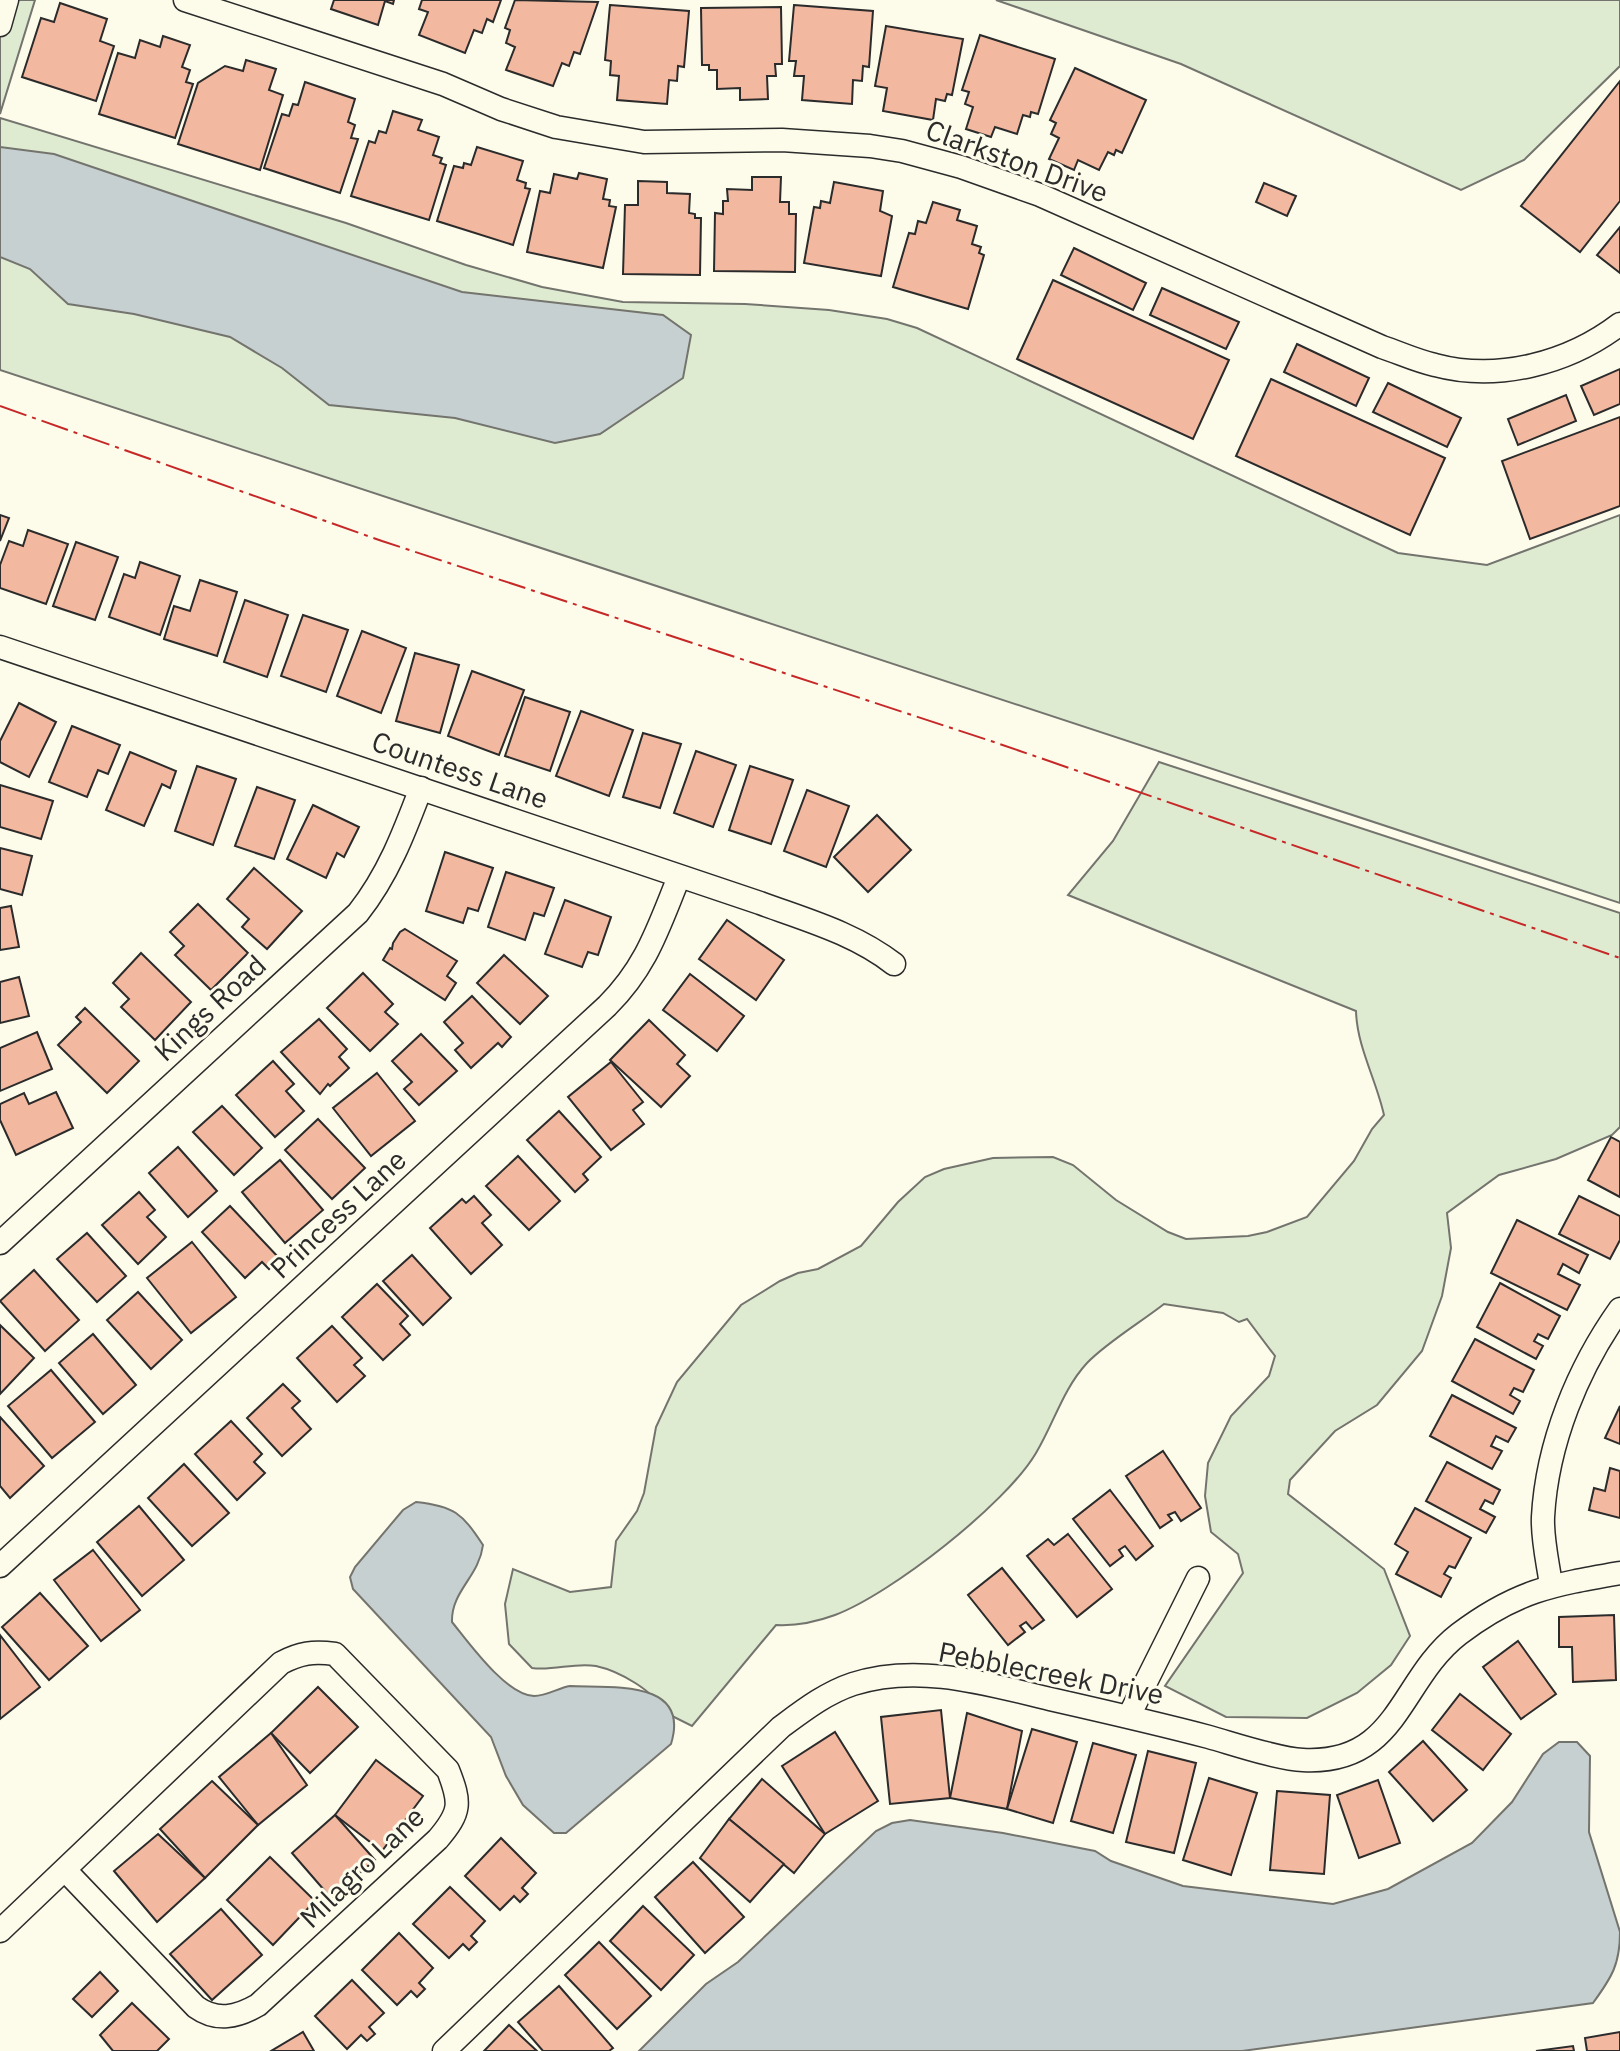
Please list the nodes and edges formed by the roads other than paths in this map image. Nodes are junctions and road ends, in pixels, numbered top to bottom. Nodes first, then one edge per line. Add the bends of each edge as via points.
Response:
1 (7, 0) edge
2 (185, 0) edge
3 (0, 25) edge
4 (1620, 324) edge
5 (0, 647) edge
6 (421, 788) junction
7 (679, 877) junction
8 (894, 964) dead end
9 (4, 1231) edge
10 (1620, 1309) edge
11 (0, 1566) edge
12 (1620, 1573) edge
13 (1198, 1578) dead end
14 (1551, 1585) junction
15 (1129, 1716) junction
16 (65, 1870) junction
17 (0, 1931) edge
18 (444, 2051) edge

1 - 3 street
2 - 4 street, Clarkston Drive via 443,84 556,127 644,142 782,140 870,146 961,167 1040,195 1435,366 1521,368 1577,352
5 - 6 street, Countess Lane
6 - 7 street, Countess Lane
6 - 9 street, Kings Road via 394,858 358,913
7 - 8 street, Countess Lane via 848,935
7 - 11 street, Princess Lane via 640,967 607,1006
10 - 14 street via 1581,1372 1556,1447 1543,1518
12 - 14 street, Pebblecreek Drive
13 - 15 street
14 - 15 street, Pebblecreek Drive via 1509,1600 1456,1636 1424,1670 1380,1736 1335,1757 1302,1760
15 - 18 street, Pebblecreek Drive via 946,1676 878,1679 822,1697 781,1727
16 - 16 street, Milagro Lane via 281,1663 298,1654 335,1654 448,1770 457,1793 455,1818 438,1839 242,2015 208,2016 196,2007
16 - 17 street, Milagro Lane

